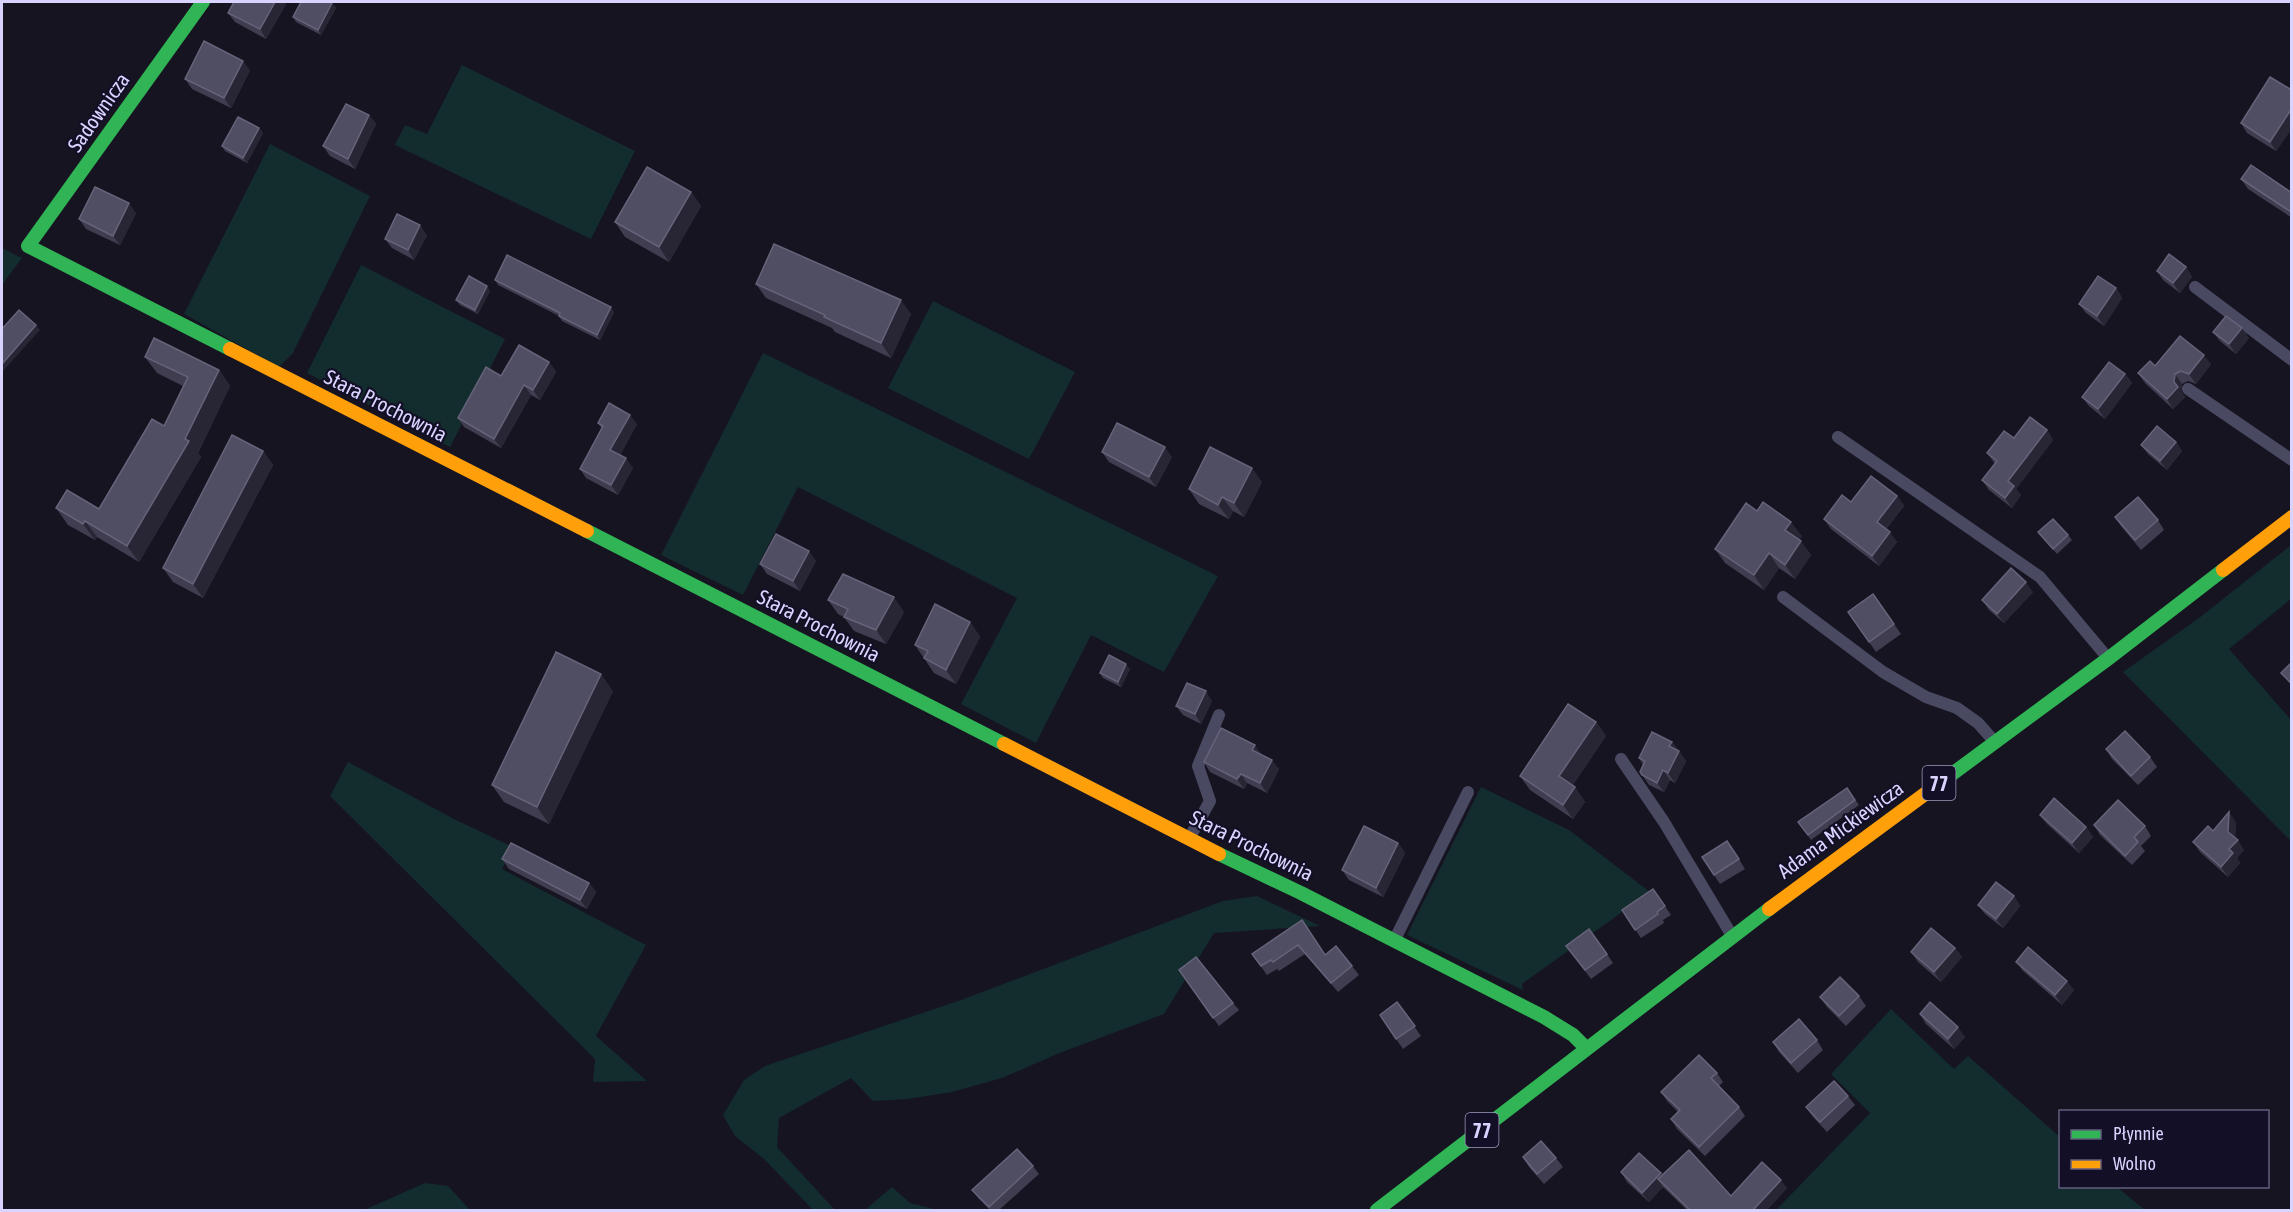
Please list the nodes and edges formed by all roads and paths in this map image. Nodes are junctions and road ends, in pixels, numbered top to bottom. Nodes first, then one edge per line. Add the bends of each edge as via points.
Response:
1 (203, 2) edge
2 (28, 246) joint
3 (2195, 287) dead end
4 (2292, 360) edge
5 (2188, 389) dead end
6 (1838, 437) dead end
7 (2292, 460) edge
8 (2292, 517) edge
9 (1783, 597) dead end
10 (2109, 658) junction
11 (1219, 715) dead end
12 (1995, 742) junction
13 (1621, 759) dead end
14 (1468, 792) dead end
15 (1189, 838) junction
16 (1732, 936) junction
17 (1394, 940) junction
18 (1586, 1048) junction
19 (1377, 1210) edge

1 - 2 street, Sadownicza
2 - 15 street, Stara Prochownia
3 - 4 lane
5 - 7 lane
6 - 10 lane via 2040,578
8 - 10 street, Adama Mickiewicza / 77
9 - 12 lane via 1883,672 1926,697 1957,708
10 - 12 street, Adama Mickiewicza / 77
11 - 15 lane via 1198,766 1210,801
12 - 16 street, Adama Mickiewicza / 77
13 - 16 lane
14 - 17 lane
15 - 17 street, Stara Prochownia
16 - 18 street, Adama Mickiewicza / 77
17 - 18 street, Stara Prochownia via 1544,1017
18 - 19 street, 77

